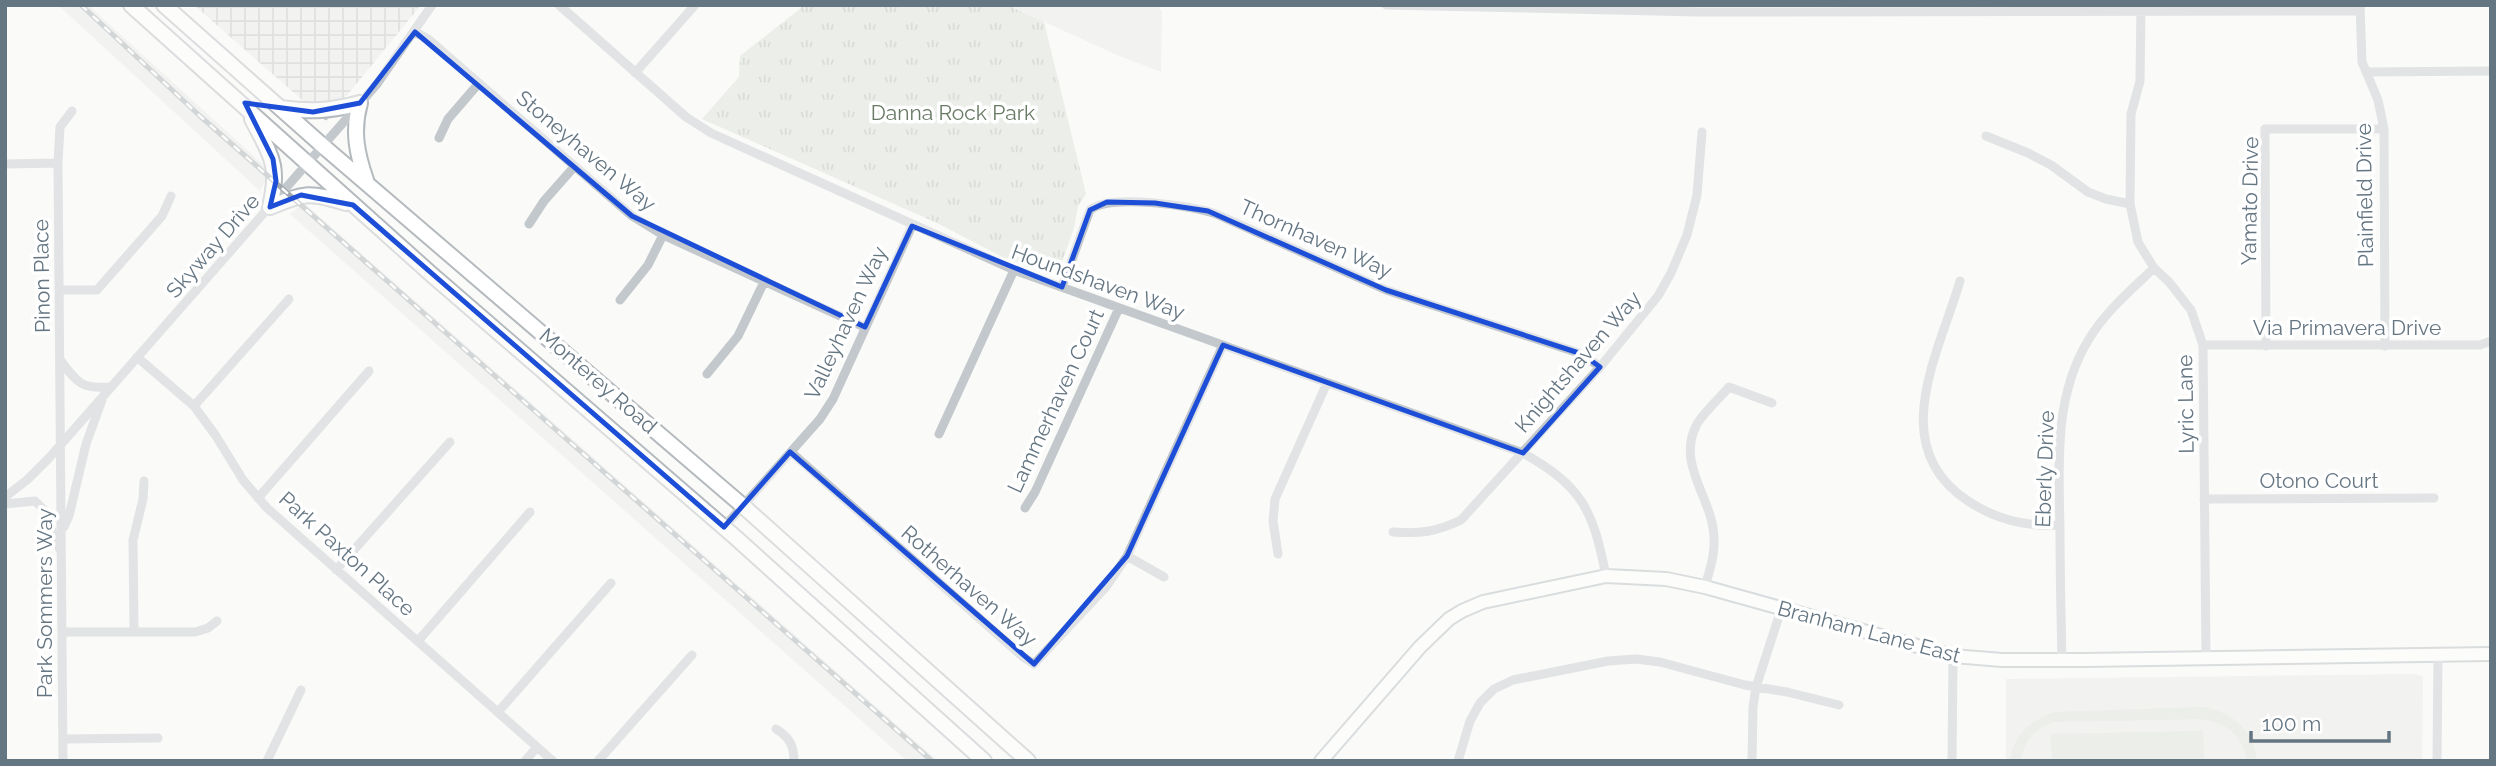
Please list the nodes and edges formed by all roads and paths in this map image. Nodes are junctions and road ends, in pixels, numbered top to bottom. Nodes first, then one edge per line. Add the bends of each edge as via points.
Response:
1 (131, 5) edge
2 (164, 5) edge
3 (432, 5) edge
4 (559, 5) edge
5 (695, 5) edge
6 (1386, 5) edge
7 (1480, 6) edge
8 (1590, 8) edge
9 (1811, 8) edge
10 (1923, 8) edge
11 (2031, 8) edge
12 (2141, 8) edge
13 (2251, 8) edge
14 (2360, 8) edge
15 (1700, 9) edge
16 (415, 32) junction
17 (2491, 71) edge
18 (2366, 72) junction
19 (635, 73) junction
20 (480, 83) junction
21 (360, 103) junction
22 (281, 108) junction
23 (72, 111) dead end
24 (249, 111) junction
25 (2384, 129) junction
26 (1702, 132) dead end
27 (1986, 136) dead end
28 (439, 138) dead end
29 (323, 146) junction
30 (58, 163) junction
31 (5, 164) edge
32 (308, 164) junction
33 (574, 167) junction
34 (367, 183) junction
35 (171, 196) dead end
36 (2130, 204) junction
37 (353, 205) junction
38 (270, 207) junction
39 (529, 224) dead end
40 (912, 226) junction
41 (663, 234) junction
42 (2154, 268) junction
43 (1014, 270) junction
44 (765, 280) junction
45 (1960, 281) dead end
46 (1062, 287) junction
47 (60, 290) junction
48 (289, 299) dead end
49 (620, 300) dead end
50 (1119, 308) junction
51 (864, 327) junction
52 (2491, 341) edge
53 (1223, 345) junction
54 (2203, 345) junction
55 (2266, 346) junction
56 (2385, 346) junction
57 (137, 356) junction
58 (61, 360) junction
59 (1600, 367) junction
60 (369, 371) dead end
61 (707, 374) dead end
62 (1327, 383) junction
63 (111, 387) junction
64 (103, 395) junction
65 (1772, 404) dead end
66 (194, 406) junction
67 (939, 434) dead end
68 (450, 442) dead end
69 (61, 444) junction
70 (791, 452) junction
71 (1523, 453) junction
72 (144, 481) dead end
73 (5, 497) edge
74 (258, 498) junction
75 (2434, 498) dead end
76 (2204, 499) junction
77 (5, 504) edge
78 (743, 506) junction
79 (1025, 508) dead end
80 (530, 512) dead end
81 (2060, 525) junction
82 (724, 527) junction
83 (62, 531) junction
84 (1393, 532) dead end
85 (62, 554) junction
86 (1278, 554) dead end
87 (1127, 556) junction
88 (336, 570) junction
89 (1606, 576) junction
90 (1164, 577) dead end
91 (611, 583) dead end
92 (1705, 587) junction
93 (1781, 610) junction
94 (217, 621) dead end
95 (63, 632) junction
96 (134, 632) junction
97 (418, 640) junction
98 (2491, 654) edge
99 (692, 655) dead end
100 (2438, 655) junction
101 (1953, 656) junction
102 (2206, 658) junction
103 (2062, 660) junction
104 (1756, 687) junction
105 (301, 691) dead end
106 (1839, 705) dead end
107 (498, 712) junction
108 (776, 729) dead end
109 (158, 738) dead end
110 (63, 739) junction
111 (537, 747) junction
112 (63, 761) edge
113 (267, 761) edge
114 (525, 761) edge
115 (553, 761) edge
116 (598, 761) edge
117 (794, 761) edge
118 (984, 761) edge
119 (1028, 761) edge
120 (1321, 761) edge
121 (1458, 761) edge
122 (1752, 761) edge
123 (1952, 761) edge
124 (2437, 761) edge

1 - 24 main road, Monterey Road
2 - 22 main road, Monterey Road
3 - 16 street, Skyway Drive
4 - 19 street, Houndshaven Way
5 - 19 street
6 - 7 street
7 - 8 street
8 - 15 street
9 - 10 street
9 - 15 street
10 - 11 street
11 - 12 street
12 - 13 street
12 - 36 street, Lyric Lane via 2140,81 2131,114
13 - 14 street
14 - 18 street, Plainfield Drive
16 - 20 street, Stoneyhaven Way
16 - 21 street, Skyway Drive
17 - 18 street
18 - 25 street, Plainfield Drive
19 - 40 street, Houndshaven Way via 697,125
20 - 28 street via 448,119
20 - 33 street, Stoneyhaven Way
21 - 22 main road via 313,113
21 - 29 street, Skyway Drive
21 - 34 main road via 356,146
22 - 29 main road, Monterey Road
23 - 30 street, Pinon Place via 61,127
24 - 32 main road, Monterey Road
24 - 38 main road via 273,159 276,180
25 - 55 street, Yamato Drive via 2265,129
25 - 56 street, Plainfield Drive
26 - 59 street, Knightshaven Way via 1697,195 1671,273 1651,306
27 - 36 street via 2051,165 2088,192
29 - 32 street, Skyway Drive
29 - 34 main road, Monterey Road
30 - 31 street
30 - 47 street, Pinon Place
32 - 37 main road, Monterey Road
32 - 38 street, Skyway Drive
33 - 39 street
33 - 41 street, Stoneyhaven Way via 632,216
34 - 78 main road, Monterey Road
35 - 47 street via 162,216 97,290
36 - 42 street, Lyric Lane via 2138,242
37 - 38 main road via 310,194
37 - 82 main road, Monterey Road
38 - 57 street, Skyway Drive
40 - 43 street, Houndshaven Way
40 - 51 street, Valleyhaven Way
41 - 44 street, Stoneyhaven Way
41 - 49 street via 648,265
42 - 54 street, Lyric Lane via 2191,310
42 - 81 street, Eberly Drive via 2115,304 2089,338 2075,368 2061,422
43 - 46 street, Houndshaven Way
43 - 67 street
44 - 51 street, Stoneyhaven Way
44 - 61 street via 738,336
45 - 81 street via 1926,393 1923,418 1928,456 1956,493 1976,506 2030,525
46 - 50 street, Houndshaven Way
46 - 59 street, Thornhaven Way via 1090,210 1097,204 1192,208 1216,214 1386,290 1582,354
47 - 58 street, Pinon Place
48 - 66 street
50 - 53 street, Houndshaven Way
50 - 79 street, Lammerhaven Court
51 - 70 street, Valleyhaven Way via 833,398
52 - 56 street, Via Primavera Drive
53 - 62 street, Houndshaven Way
53 - 87 street, Rotherhaven Way
54 - 55 street, Via Primavera Drive
54 - 76 street, Lyric Lane
55 - 56 street, Via Primavera Drive
57 - 63 street, Skyway Drive
57 - 66 street, Park Paxton Place
58 - 63 street via 86,387
58 - 69 street, Pinon Place
59 - 71 street, Knightshaven Way
60 - 74 street
62 - 71 street, Houndshaven Way
62 - 86 street via 1275,499
63 - 64 street, Skyway Drive
64 - 69 street, Skyway Drive
64 - 83 street
65 - 92 street via 1730,387 1698,423 1691,440 1693,475 1714,538
66 - 74 street, Park Paxton Place
68 - 88 street
69 - 73 street, Skyway Drive
69 - 83 street, Park Sommers Way
70 - 78 street, Valleyhaven Way
70 - 87 street, Rotherhaven Way via 1034,664 1106,587
71 - 84 street, Knightshaven Way via 1461,520 1439,530
71 - 89 street, Houndshaven Way via 1548,467 1586,507 1595,525
72 - 96 street via 133,540
74 - 88 street, Park Paxton Place
75 - 76 street, Otono Court
76 - 102 street, Lyric Lane
77 - 85 street via 35,501
78 - 82 street, Valleyhaven Way
78 - 119 main road, Monterey Road
80 - 97 street
81 - 103 street, Eberly Drive
82 - 118 main road, Monterey Road
83 - 85 street, Park Sommers Way
85 - 95 street, Park Sommers Way
87 - 90 street
88 - 97 street, Park Paxton Place
89 - 92 street, Branham Lane East via 1666,579
89 - 120 street, Branham Lane East via 1483,602 1449,619
91 - 107 street
92 - 93 street, Branham Lane East
93 - 101 street, Branham Lane East
93 - 104 street
94 - 96 street via 195,632
95 - 96 street
95 - 110 street, Park Sommers Way
97 - 107 street, Park Paxton Place
98 - 100 street, Branham Lane East
99 - 116 street
100 - 102 street, Branham Lane East
100 - 124 street
101 - 103 street, Branham Lane East
101 - 123 street
102 - 103 street, Branham Lane East
104 - 106 street
104 - 121 street via 1636,659 1513,680 1480,703
104 - 122 street
105 - 113 street
107 - 111 street, Park Paxton Place
108 - 117 street via 792,743
109 - 110 street
110 - 112 street, Park Sommers Way
111 - 114 street
111 - 115 street, Park Paxton Place

